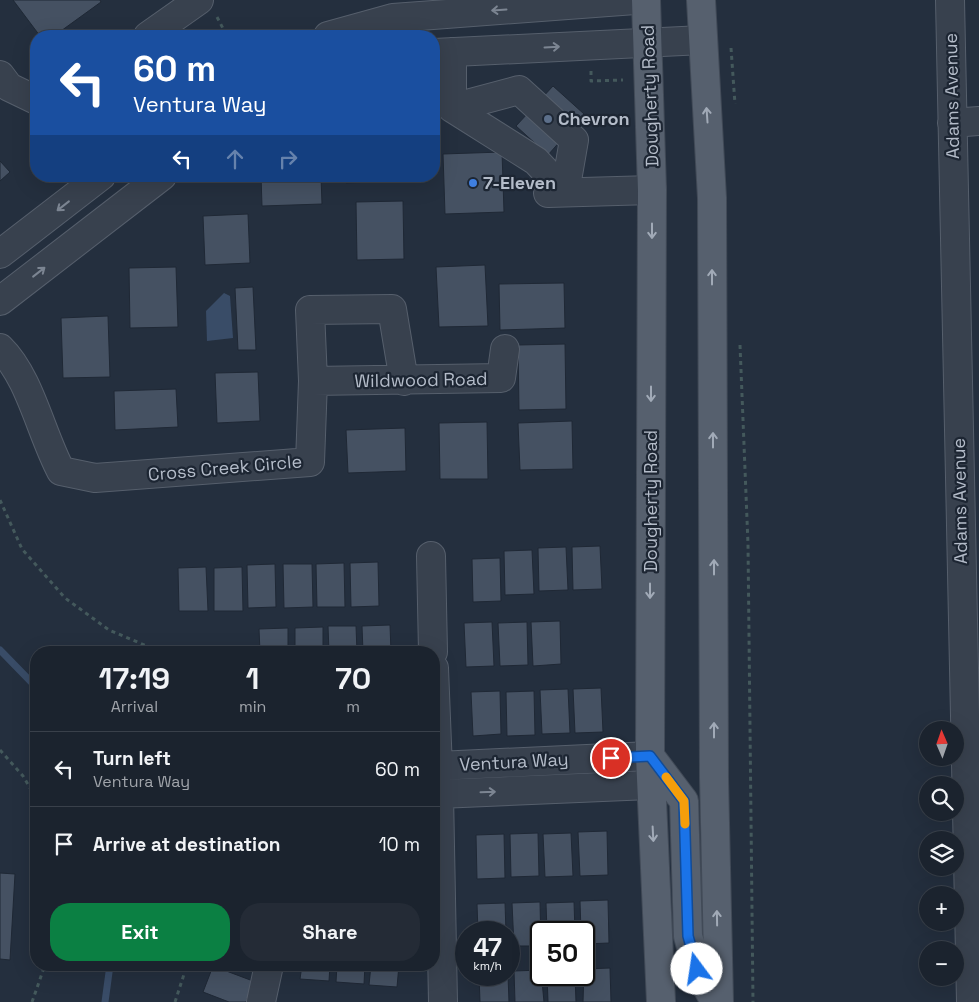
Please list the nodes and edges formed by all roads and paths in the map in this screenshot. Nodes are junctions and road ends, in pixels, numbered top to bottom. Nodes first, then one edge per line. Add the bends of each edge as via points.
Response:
1 (199, 0) edge
2 (635, 0) edge
3 (646, 0) edge
4 (701, 0) edge
5 (950, 0) edge
6 (156, 30) edge
7 (350, 30) edge
8 (703, 40) junction
9 (649, 43) junction
10 (443, 52) edge
11 (0, 75) edge
12 (733, 77) dead end
13 (30, 97) edge
14 (735, 107) dead end
15 (452, 108) junction
16 (979, 121) edge
17 (952, 123) junction
18 (93, 182) edge
19 (154, 182) edge
20 (652, 190) junction
21 (555, 193) junction
22 (0, 254) edge
23 (0, 302) edge
24 (740, 343) dead end
25 (0, 348) edge
26 (505, 349) dead end
27 (313, 381) junction
28 (404, 381) junction
29 (0, 500) edge
30 (431, 556) dead end
31 (147, 646) edge
32 (433, 646) edge
33 (0, 750) edge
34 (972, 754) edge
35 (650, 756) junction
36 (440, 766) edge
37 (650, 785) junction
38 (30, 787) edge
39 (440, 794) edge
40 (440, 928) edge
41 (43, 971) edge
42 (185, 971) edge
43 (267, 971) edge
44 (32, 1002) edge
45 (175, 1002) edge
46 (261, 1002) edge
47 (443, 1002) edge
48 (661, 1002) edge
49 (715, 1002) edge
50 (719, 1002) edge
51 (752, 1002) edge
52 (971, 1002) edge

1 - 6 street
2 -> 7 street via 393,18
3 - 9 main road, Dougherty Road
4 - 8 main road
5 - 17 street, Adams Avenue
8 - 9 street
50 -> 8 main road via 714,778 712,198
10 -> 9 street
9 - 20 main road, Dougherty Road
10 - 15 street
11 - 13 street via 9,87
12 - 14 path
15 - 21 street via 536,161
15 - 21 street via 519,90 574,140
16 - 17 street
17 - 34 street, Adams Avenue
18 -> 22 street
23 -> 19 street
20 - 21 street
20 -> 35 main road, Dougherty Road
24 - 51 path via 748,544
25 - 27 street, Cross Creek Circle via 9,357 26,390 61,471 95,478 310,462
26 - 28 street, Wildwood Road via 501,378
27 - 28 street, Wildwood Road
27 - 28 street, Cross Creek Circle via 310,310 392,309
29 - 31 path via 22,549 65,598 108,630
30 - 32 street
33 - 38 path
34 - 52 street, Adams Avenue
35 - 36 street, Ventura Way
35 - 37 main road, Dougherty Road
35 - 49 main road via 684,801 688,936 697,969
39 -> 37 street, Ventura Way
37 -> 48 main road, Dougherty Road
40 - 47 street
41 - 44 path
42 - 45 path
43 - 46 street

